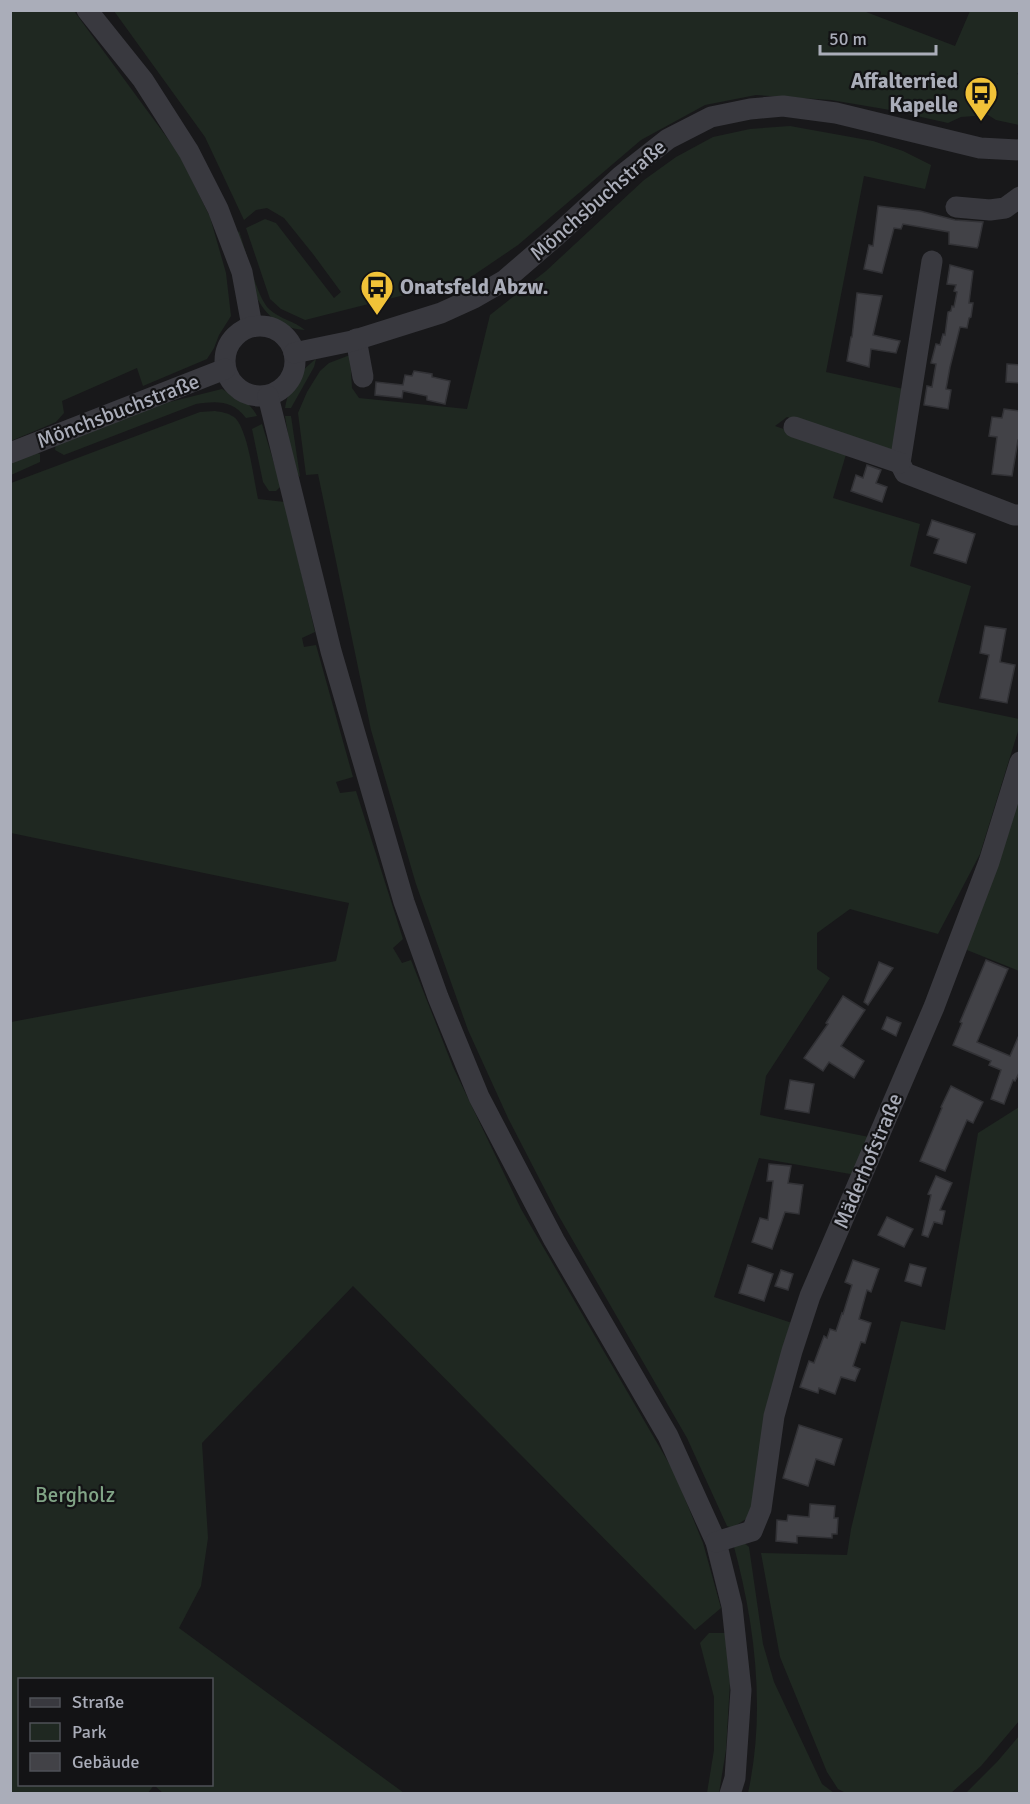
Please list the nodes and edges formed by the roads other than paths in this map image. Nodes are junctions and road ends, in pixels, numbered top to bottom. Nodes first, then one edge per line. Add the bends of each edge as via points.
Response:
1 (87, 10) edge
2 (1020, 150) edge
3 (1020, 196) edge
4 (956, 207) dead end
5 (932, 261) dead end
6 (252, 327) junction
7 (356, 339) junction
8 (294, 353) junction
9 (225, 369) junction
10 (363, 377) dead end
11 (268, 396) junction
12 (794, 427) dead end
13 (10, 453) edge
14 (900, 463) junction
15 (1020, 515) edge
16 (1020, 762) edge
17 (717, 1542) junction
18 (730, 1794) edge

1 - 6 street via 143,80 189,152 218,209 242,272
2 - 7 street, Mönchsbuchstraße via 980,148 836,113 783,106 711,117 668,139 621,176 505,280 441,313
3 - 4 street via 1005,208
5 - 14 street
6 - 8 street via 274,328 283,334
6 - 9 street via 233,338 227,347
7 - 8 street, Mönchsbuchstraße
7 - 10 street
8 - 11 street via 292,375 278,392
9 - 11 street via 237,388 246,394
9 - 13 street, Mönchsbuchstraße
11 - 17 street via 331,651 404,902 438,997 479,1097 554,1240 668,1436
12 - 14 street
14 - 15 street via 905,473
16 - 17 street, Mäderhofstraße via 989,862 934,1007 810,1296 774,1416 761,1509 752,1531
17 - 18 street via 732,1606 741,1690 735,1778

